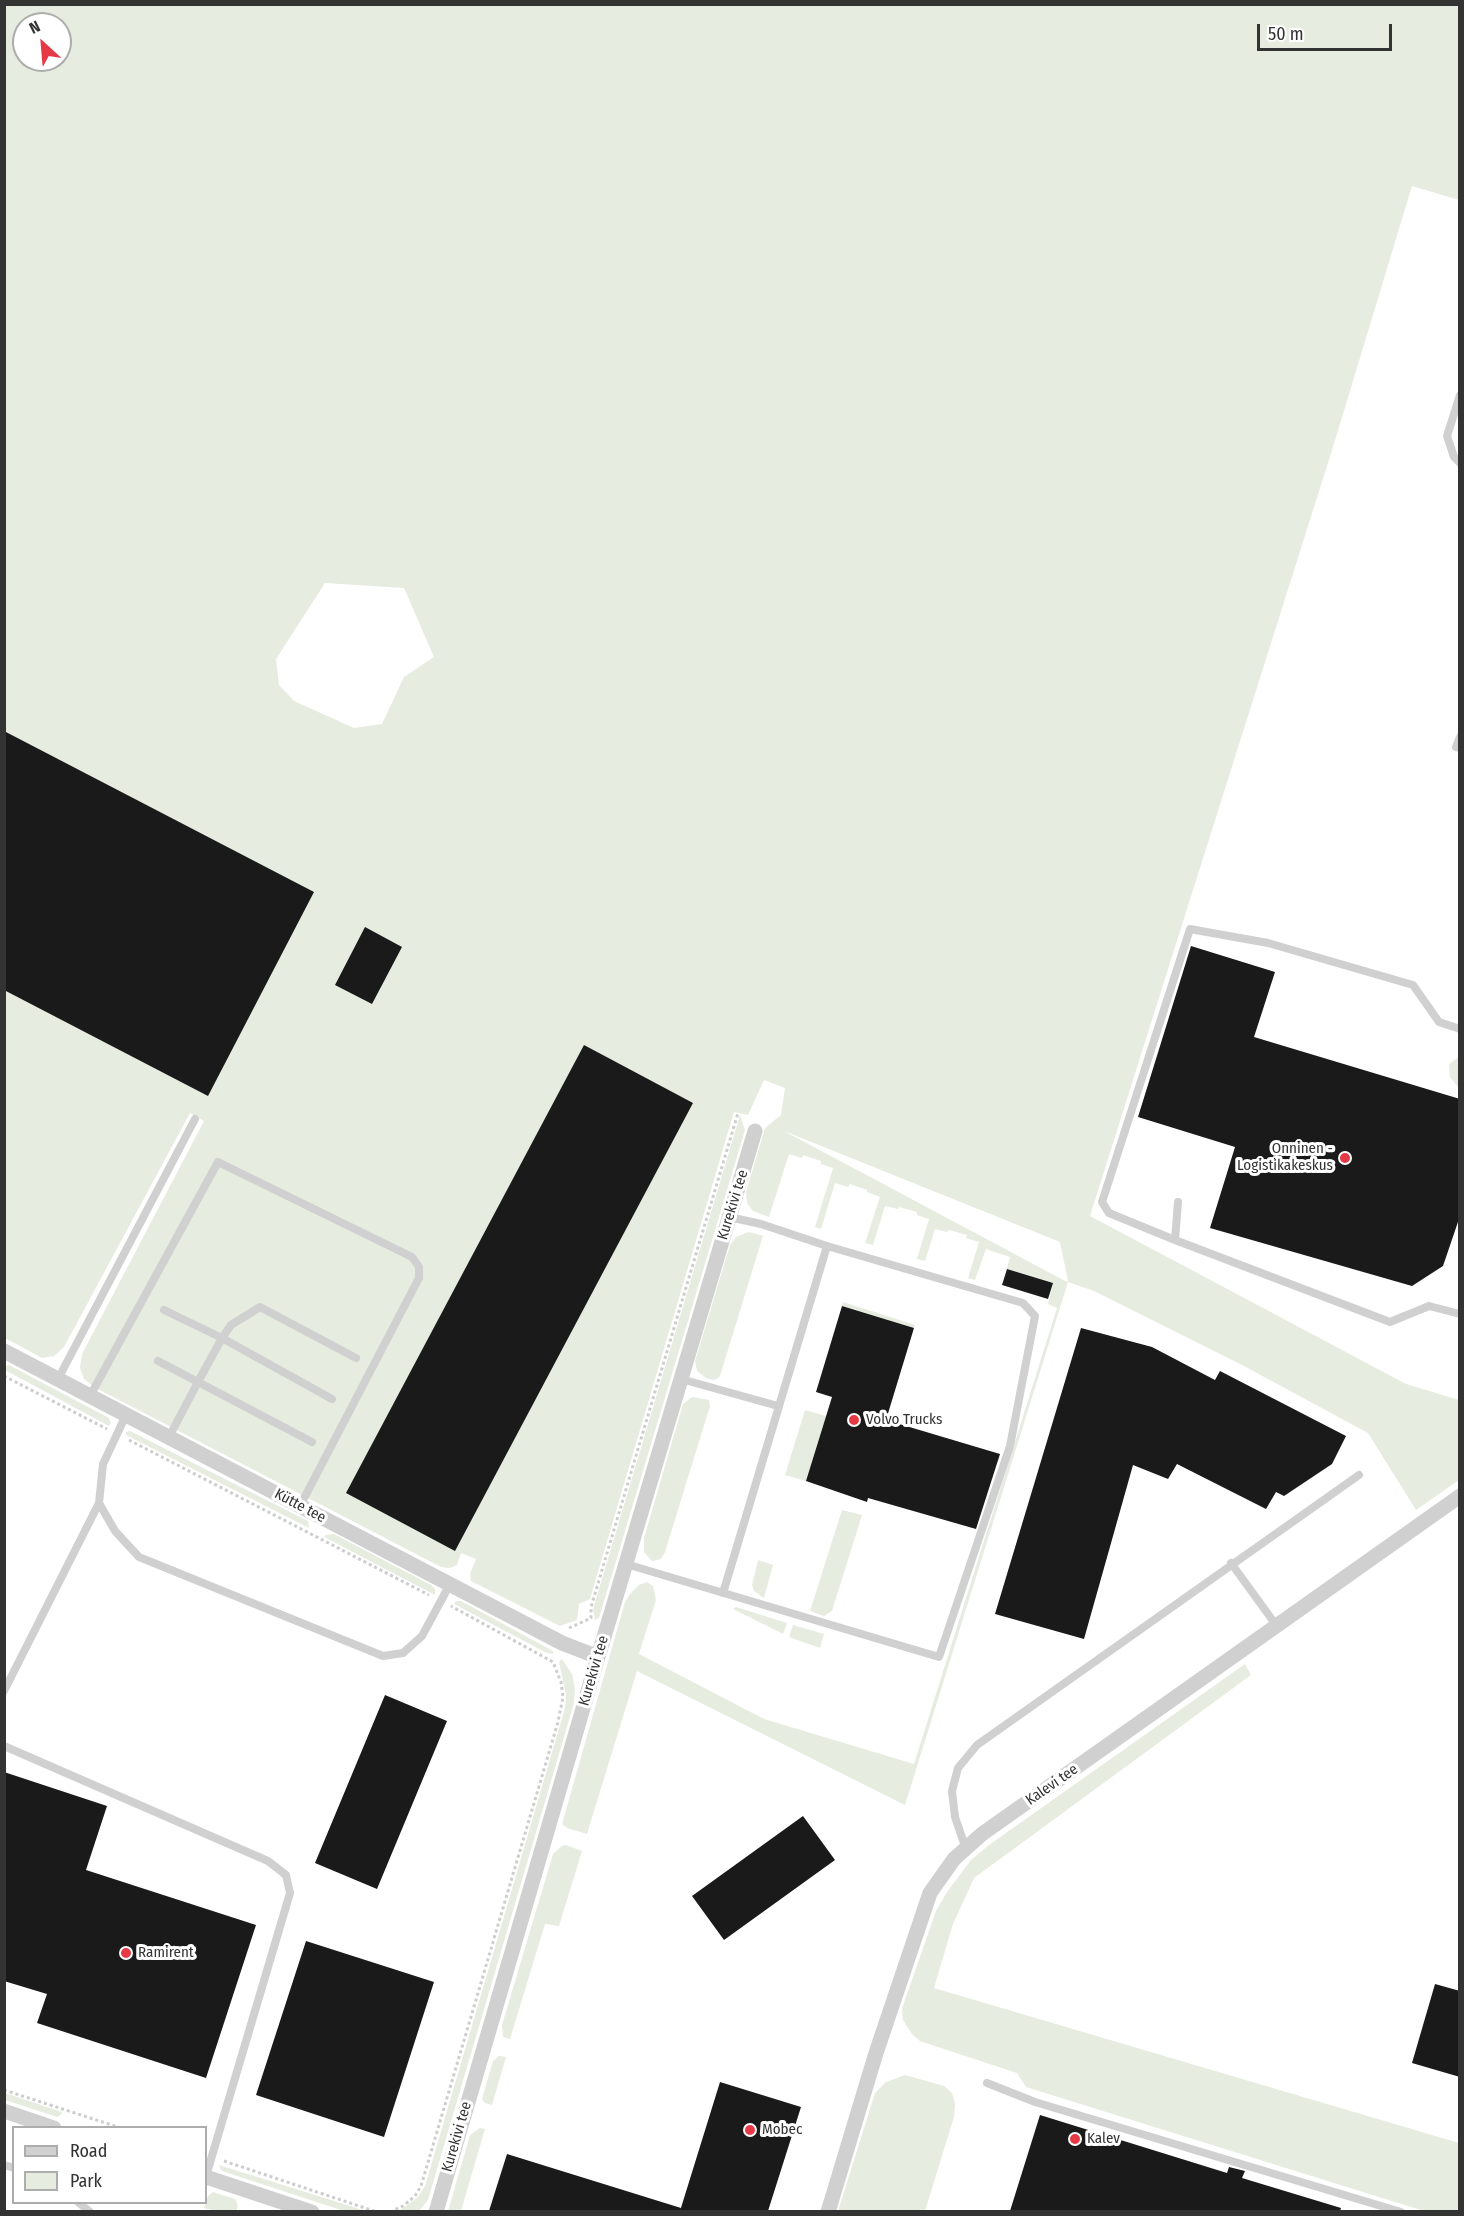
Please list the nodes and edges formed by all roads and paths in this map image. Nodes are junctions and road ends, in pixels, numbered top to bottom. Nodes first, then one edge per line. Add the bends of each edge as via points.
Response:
1 (1460, 395) edge
2 (1460, 463) edge
3 (1460, 737) edge
4 (1460, 748) edge
5 (1460, 1029) edge
6 (738, 1113) dead end
7 (195, 1119) dead end
8 (755, 1131) dead end
9 (1178, 1202) dead end
10 (729, 1217) junction
11 (1175, 1240) junction
12 (827, 1246) junction
13 (164, 1310) dead end
14 (1460, 1314) edge
15 (222, 1338) junction
16 (4, 1351) edge
17 (356, 1358) dead end
18 (158, 1360) dead end
19 (4, 1376) edge
20 (58, 1379) junction
21 (681, 1379) junction
22 (198, 1382) junction
23 (90, 1396) junction
24 (332, 1399) dead end
25 (778, 1406) junction
26 (126, 1414) junction
27 (117, 1434) junction
28 (169, 1437) junction
29 (312, 1442) dead end
30 (1359, 1475) dead end
31 (1460, 1496) edge
32 (99, 1503) junction
33 (300, 1506) junction
34 (1231, 1563) junction
35 (626, 1564) junction
36 (450, 1584) junction
37 (723, 1593) junction
38 (441, 1601) junction
39 (1276, 1625) junction
40 (562, 1643) junction
41 (597, 1657) junction
42 (553, 1662) junction
43 (4, 1692) edge
44 (4, 1746) edge
45 (966, 1849) junction
46 (987, 2083) dead end
47 (4, 2090) edge
48 (4, 2111) edge
49 (51, 2126) edge
50 (118, 2126) edge
51 (211, 2157) junction
52 (207, 2173) edge
53 (207, 2177) edge
54 (312, 2211) edge
55 (377, 2211) edge
56 (390, 2211) edge
57 (436, 2211) edge
58 (828, 2211) edge
59 (1401, 2211) edge

1 - 2 lane via 1447,436
3 - 4 lane via 1456,747
5 - 11 lane via 1439,1022 1413,985 1268,942 1190,929 1102,1202 1109,1213
6 - 40 path via 591,1607 591,1618 569,1627
7 - 20 lane
8 - 10 street, Kurekivi tee
9 - 11 lane
10 - 12 lane
10 - 21 street, Kurekivi tee
11 - 14 lane via 1390,1322 1429,1306
12 - 25 lane
12 - 37 lane via 1023,1303 1035,1316 1010,1446 939,1657
13 - 15 lane
15 - 17 lane via 231,1325 260,1307
15 - 22 lane
15 - 24 lane
16 - 20 street, Kütte tee
18 - 22 lane
19 - 27 path
20 - 23 street, Kütte tee
21 - 25 lane
21 - 35 street, Kurekivi tee
22 - 28 lane
22 - 29 lane
23 - 26 street, Kütte tee
23 - 33 lane via 218,1162 412,1257 419,1267 419,1278
25 - 37 lane
26 - 27 lane
26 - 28 street, Kütte tee
27 - 32 lane via 104,1464
27 - 38 path
28 - 33 street, Kütte tee
30 - 34 lane
31 - 39 street, Kalevi tee
32 - 38 lane via 115,1531 139,1557 383,1656 403,1653 422,1636
32 - 43 lane
33 - 36 street, Kütte tee
34 - 39 lane
34 - 45 lane via 977,1745 958,1768 952,1791 955,1817
35 - 37 lane
35 - 41 street, Kurekivi tee
36 - 38 lane
36 - 40 street, Kütte tee
38 - 42 path
39 - 45 street, Kalevi tee
40 - 41 street, Kütte tee
40 - 42 path
41 - 57 street, Kurekivi tee
42 - 56 path via 563,1697 558,1722 421,2186 403,2206
44 - 51 lane via 268,1861 286,1875 290,1893
45 - 58 street, Kalevi tee via 930,1893
46 - 59 lane via 1035,2102
47 - 50 path
48 - 49 street
51 - 52 lane
51 - 55 path
53 - 54 street

